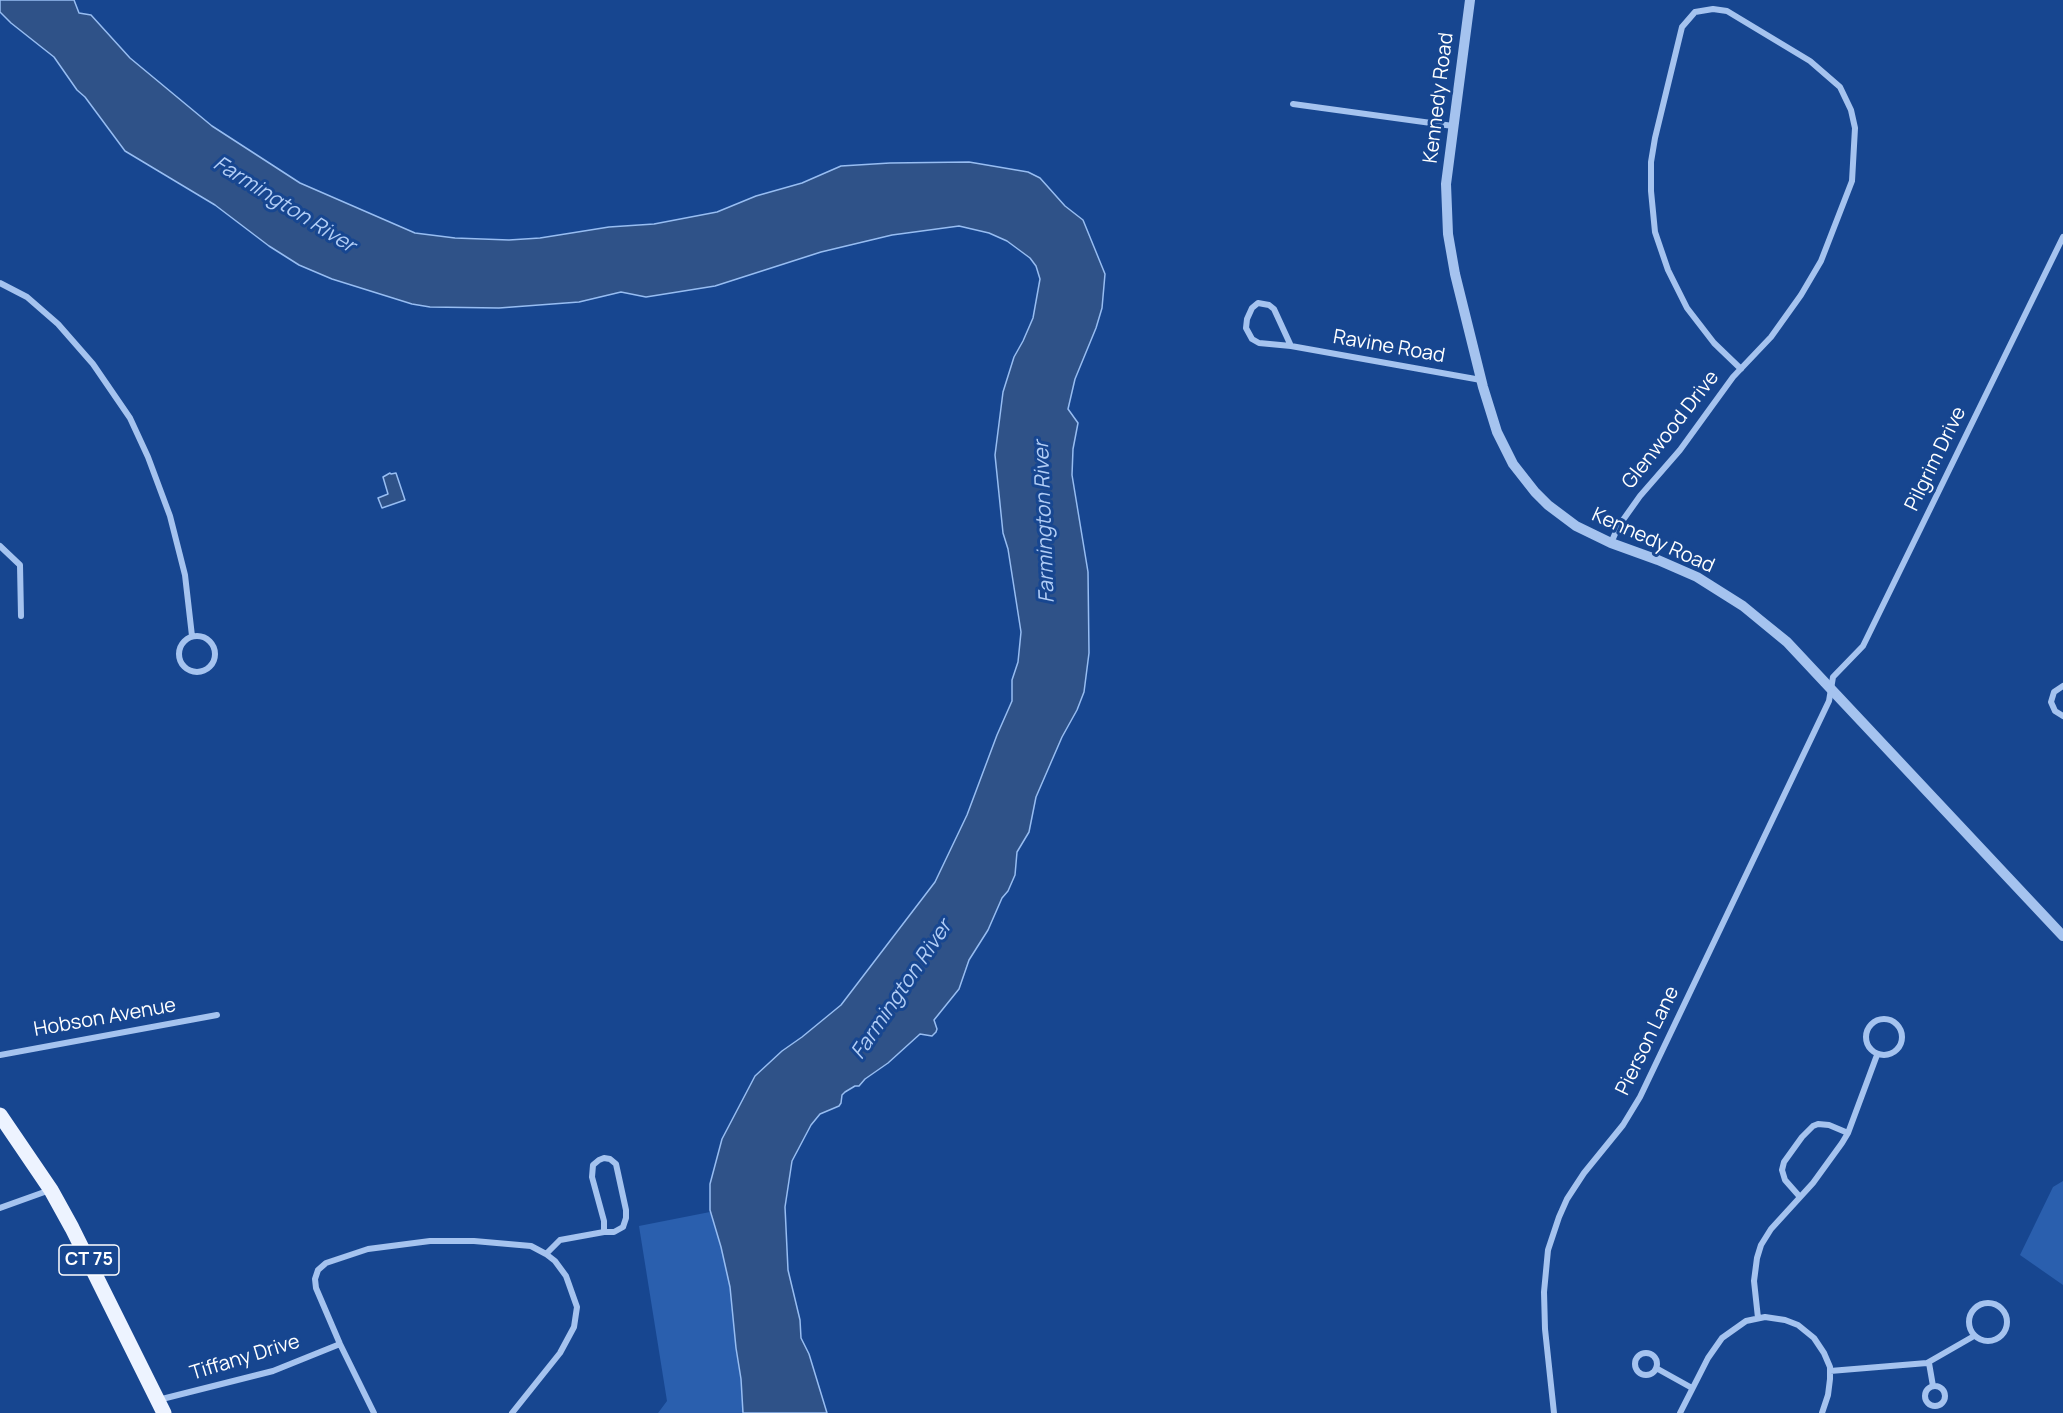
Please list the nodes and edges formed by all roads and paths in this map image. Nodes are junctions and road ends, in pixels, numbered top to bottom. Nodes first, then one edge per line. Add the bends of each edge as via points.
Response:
1 (1470, 0) edge
2 (1293, 104) dead end
3 (1453, 126) junction
4 (2063, 237) edge
5 (0, 283) edge
6 (1291, 346) junction
7 (1741, 369) junction
8 (1482, 380) junction
9 (1611, 543) junction
10 (0, 546) edge
11 (21, 616) dead end
12 (192, 636) junction
13 (2063, 686) edge
14 (1831, 688) junction
15 (2063, 716) edge
16 (2063, 936) edge
17 (217, 1015) dead end
18 (0, 1054) edge
19 (1877, 1054) junction
20 (0, 1115) edge
21 (1848, 1133) junction
22 (51, 1190) junction
23 (1800, 1197) junction
24 (0, 1208) edge
25 (604, 1232) junction
26 (546, 1254) junction
27 (1758, 1317) junction
28 (1974, 1336) junction
29 (340, 1344) junction
30 (1929, 1363) junction
31 (1656, 1368) dead end
32 (1830, 1371) junction
33 (1933, 1386) dead end
34 (1692, 1388) junction
35 (161, 1407) edge
36 (374, 1413) edge
37 (512, 1413) edge
38 (1554, 1413) edge
39 (1680, 1413) edge
40 (1822, 1413) edge

1 - 3 street, Kennedy Road
2 - 3 street
3 - 8 street, Kennedy Road via 1446,184 1448,234
4 - 14 street, Pilgrim Drive via 1868,637 1833,677
5 - 12 street via 27,297 58,324 93,364 130,418 170,516 185,575
6 - 6 street, Ravine Road via 1259,343 1248,334 1247,319 1257,303 1274,309
6 - 8 street, Ravine Road
7 - 7 street, Glenwood Drive via 1771,337 1821,261 1852,181 1855,128 1847,98 1828,75 1726,11 1713,9 1695,12 1682,27 1655,138 1651,191 1655,232 1687,308
7 - 9 street, Glenwood Drive via 1640,496
8 - 9 street, Kennedy Road via 1497,432 1523,477 1560,515
9 - 14 street, Kennedy Road via 1677,568 1743,606 1787,642
10 - 11 street via 20,565
12 - 12 street via 183,642 180,658 185,668 200,672 210,667 216,653 208,639
13 - 15 street via 2054,692 2051,702
14 - 16 street, Kennedy Road
14 - 38 street, Pierson Lane via 1829,701 1652,1074 1623,1125 1575,1185 1551,1237 1544,1278 1544,1310
17 - 18 street, Hobson Avenue
19 - 19 street via 1888,1055 1900,1045 1901,1032 1892,1021 1874,1021 1867,1030 1868,1047
19 - 21 street
20 - 22 main road, CT 75
21 - 23 street
21 - 23 street via 1818,1124 1802,1137 1782,1170 1786,1182
22 - 24 street
22 - 35 main road, CT 75
23 - 27 street via 1771,1229 1758,1252 1754,1281
25 - 25 street via 592,1177 593,1165 604,1158 616,1164 626,1210 622,1227
25 - 26 street via 560,1240
26 - 29 street via 516,1243 430,1241 368,1250 326,1263 318,1270 316,1288
26 - 37 street via 555,1261 571,1288 577,1307 574,1327 560,1353
27 - 32 street via 1785,1320 1803,1329 1820,1345
27 - 34 street via 1722,1338
28 - 28 street via 1970,1322 1976,1309 1989,1303 2001,1308 2007,1325 2000,1337 1988,1341
28 - 30 street
29 - 35 street, Tiffany Drive via 273,1371
29 - 36 street
30 - 32 street
30 - 33 street
31 - 34 street
32 - 40 street
34 - 39 street

